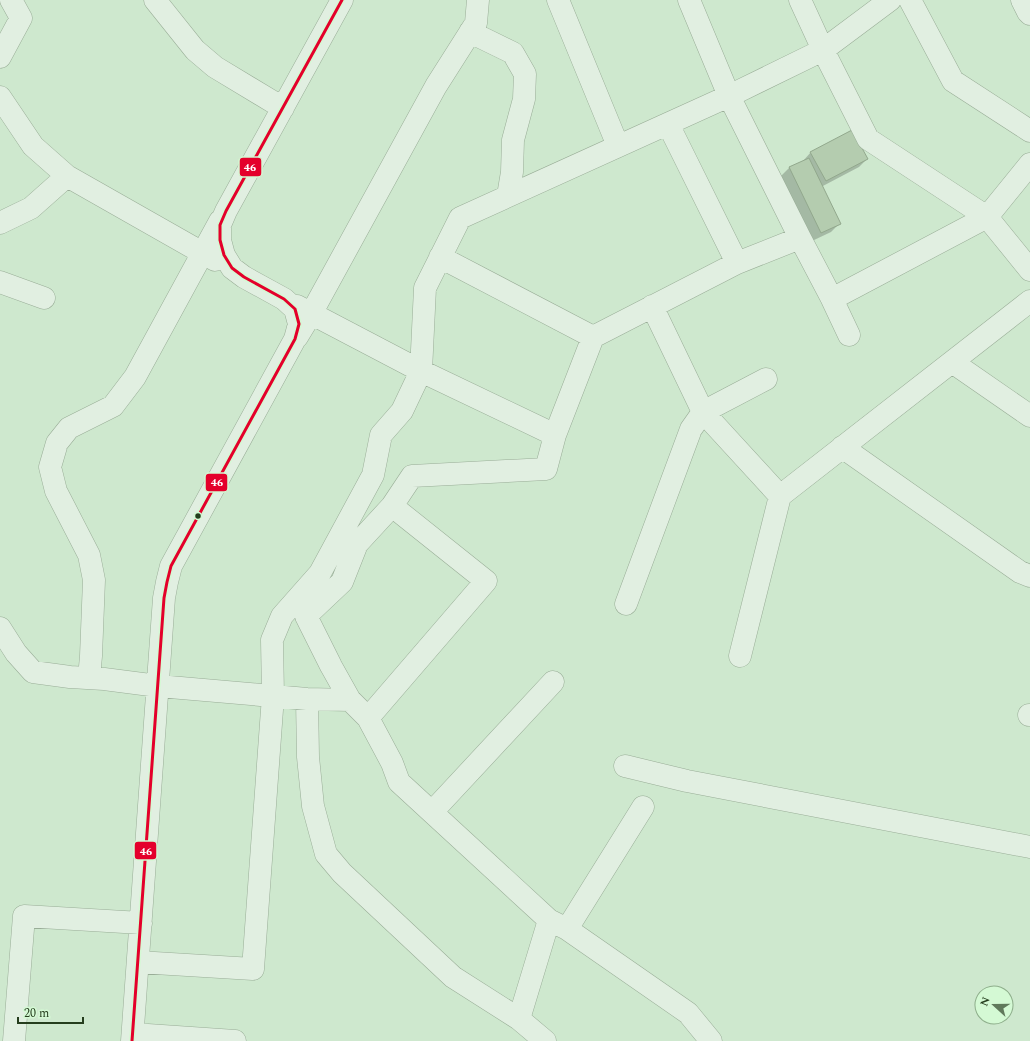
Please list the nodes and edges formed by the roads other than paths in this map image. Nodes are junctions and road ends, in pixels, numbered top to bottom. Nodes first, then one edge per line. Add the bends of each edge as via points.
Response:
1 (11, 0) edge
2 (155, 0) edge
3 (342, 0) edge
4 (478, 0) edge
5 (558, 0) edge
6 (689, 0) edge
7 (800, 0) edge
8 (890, 0) edge
9 (910, 0) edge
10 (1022, 0) edge
11 (1030, 14) edge
12 (470, 32) junction
13 (823, 50) junction
14 (0, 58) edge
15 (729, 96) junction
16 (0, 97) edge
17 (283, 108) junction
18 (668, 124) junction
19 (1030, 131) edge
20 (618, 146) junction
21 (1030, 164) edge
22 (67, 176) junction
23 (508, 196) junction
24 (226, 211) junction
25 (987, 217) junction
26 (0, 223) edge
27 (800, 238) junction
28 (202, 253) junction
29 (440, 257) junction
30 (737, 263) junction
31 (1030, 270) edge
32 (244, 277) junction
33 (0, 282) edge
34 (44, 298) dead end
35 (284, 299) junction
36 (832, 299) junction
37 (1030, 301) edge
38 (652, 306) junction
39 (311, 314) junction
40 (849, 335) dead end
41 (593, 337) junction
42 (296, 339) junction
43 (952, 362) junction
44 (422, 371) junction
45 (766, 379) dead end
46 (703, 412) junction
47 (1030, 416) edge
48 (555, 435) junction
49 (842, 447) junction
50 (780, 496) junction
51 (392, 506) junction
52 (1030, 576) edge
53 (626, 604) dead end
54 (0, 628) edge
55 (740, 656) dead end
56 (89, 678) junction
57 (553, 682) dead end
58 (158, 686) junction
59 (273, 696) junction
60 (308, 699) junction
61 (350, 700) junction
62 (368, 718) junction
63 (625, 766) dead end
64 (643, 807) dead end
65 (432, 812) junction
66 (1030, 847) edge
67 (141, 923) junction
68 (558, 925) junction
69 (138, 962) junction
70 (519, 1020) junction
71 (133, 1038) edge
72 (14, 1041) edge
73 (235, 1041) edge
74 (545, 1041) edge
75 (711, 1041) edge

1 - 14 street via 21,18
2 - 17 street via 195,50 215,67
3 - 17 street
4 - 12 street via 476,23
5 - 20 street
6 - 15 street
7 - 13 street
8 - 13 street
9 - 19 street via 953,81
10 - 11 street
12 - 23 street via 512,53 525,74 524,99 513,140
12 - 39 street via 436,86
13 - 15 street
13 - 25 street via 868,139
15 - 18 street
15 - 27 street
16 - 22 street via 33,146
17 - 24 street
18 - 20 street
18 - 30 street
20 - 23 street
21 - 25 street
22 - 26 street via 31,208
22 - 28 street
23 - 29 street via 460,218
24 - 28 street
24 - 32 street via 220,225 224,255 232,268
25 - 31 street
25 - 36 street
27 - 30 street
27 - 36 street
28 - 32 street
28 - 56 street via 135,377 113,406 70,428 57,443 50,467 56,492 89,556 94,580
29 - 41 street
29 - 44 street via 425,288
30 - 38 street
32 - 35 street
33 - 34 street
35 - 39 street
35 - 42 street via 295,309 299,324
36 - 40 street
37 - 43 street
38 - 41 street
38 - 46 street
39 - 42 street
39 - 44 street
41 - 48 street
42 - 58 street via 172,566 164,598
43 - 47 street
43 - 49 street
44 - 48 street
44 - 59 street via 402,411 381,435 373,475 320,573 282,616 272,640
45 - 46 street
46 - 50 street
46 - 53 street via 691,429
48 - 51 street via 546,469 412,476
49 - 50 street
49 - 52 street via 1020,572
50 - 55 street
51 - 61 street via 357,544 342,582 306,616
51 - 62 street via 486,581
54 - 56 street via 16,653 33,672
56 - 58 street
57 - 65 street
58 - 59 street
58 - 67 street
59 - 60 street
59 - 69 street via 253,969
60 - 61 street
60 - 70 street via 308,757 313,806 326,854 342,873 453,977
61 - 62 street
62 - 65 street via 399,782
63 - 66 street via 687,781
64 - 68 street
65 - 68 street
67 - 69 street
67 - 72 street via 24,916
68 - 70 street
68 - 75 street via 688,1014
69 - 71 street
70 - 74 street
71 - 73 street

